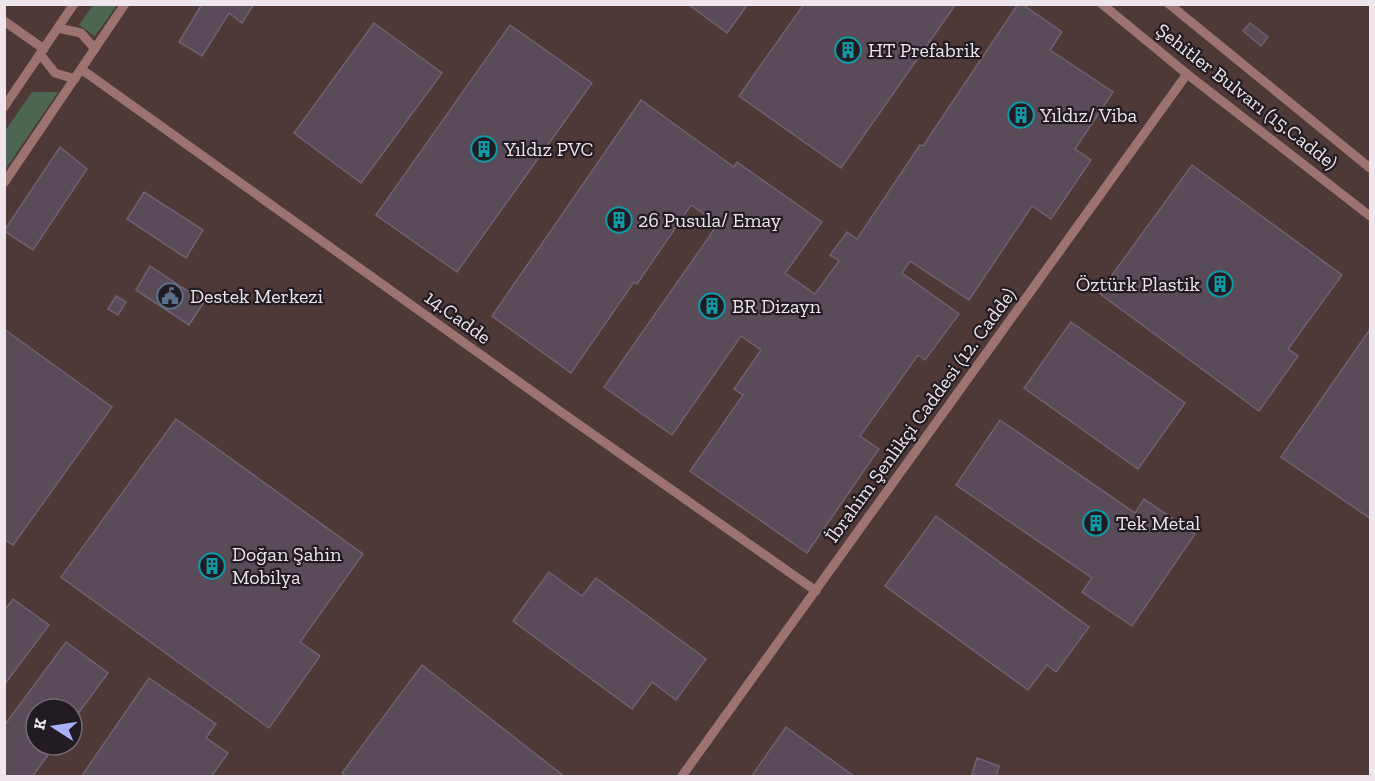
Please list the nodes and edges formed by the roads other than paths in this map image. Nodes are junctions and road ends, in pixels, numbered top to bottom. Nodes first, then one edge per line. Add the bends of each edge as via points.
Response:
1 (74, 4) edge
2 (125, 4) edge
3 (1102, 4) edge
4 (1169, 4) edge
5 (4, 21) edge
6 (58, 28) junction
7 (95, 49) junction
8 (42, 51) junction
9 (81, 69) junction
10 (1187, 74) junction
11 (75, 79) junction
12 (4, 107) edge
13 (1371, 168) edge
14 (4, 183) edge
15 (1371, 216) edge
16 (816, 591) junction
17 (685, 773) edge
18 (696, 777) edge

1 - 6 street
2 - 7 street
3 - 10 street, Şehitler Bulvarı (15.Cadde)
4 - 13 street, Şehitler Bulvarı (15.Cadde)
5 - 8 street
6 - 7 street via 81,33
6 - 8 street
7 - 9 street
8 - 11 street via 55,73
8 - 12 street
9 - 11 street
9 - 16 street, 14.Cadde
10 - 15 street, Şehitler Bulvarı (15.Cadde)
10 - 16 street, İbrahim Şenlikçi Caddesi (12. Cadde)
11 - 14 street
16 - 17 street, İbrahim Şenlikçi Caddesi (12. Cadde)
17 - 18 street

